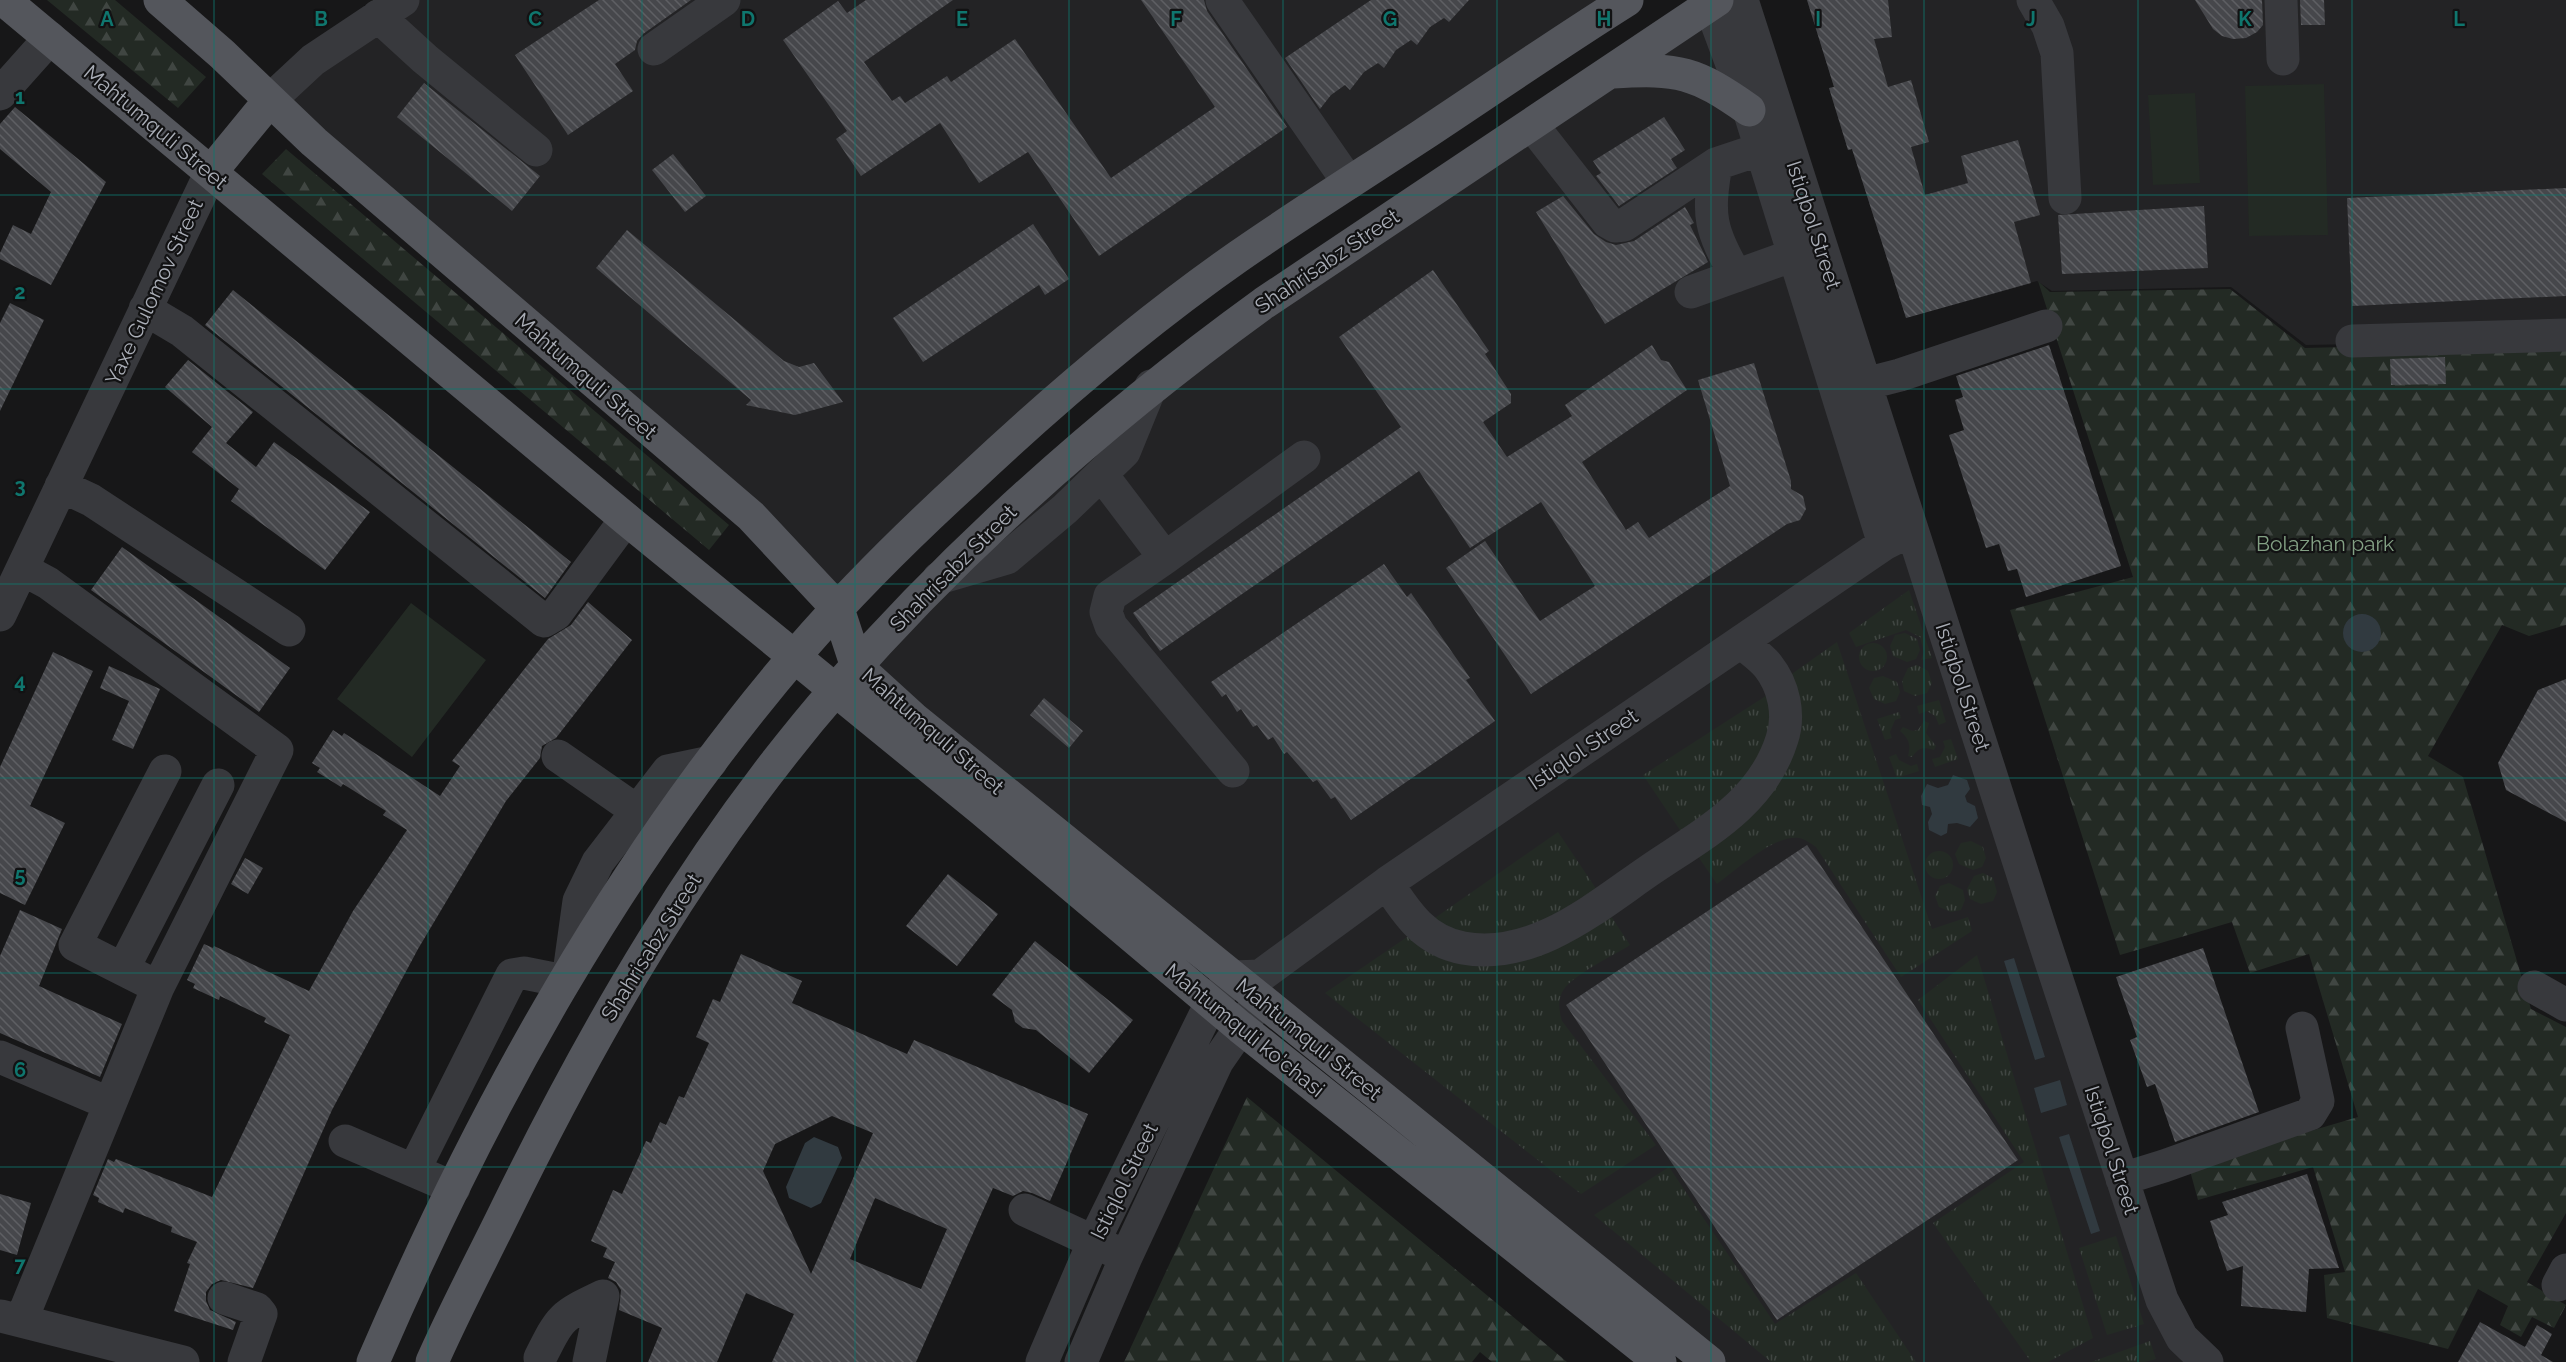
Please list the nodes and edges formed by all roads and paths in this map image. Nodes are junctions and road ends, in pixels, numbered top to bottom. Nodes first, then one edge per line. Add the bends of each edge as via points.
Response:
1 (4, 0) edge
2 (160, 0) edge
3 (724, 0) edge
4 (1222, 0) edge
5 (1627, 0) edge
6 (1742, 0) edge
7 (2033, 0) edge
8 (2281, 0) edge
9 (1712, 2) edge
10 (391, 8) edge
11 (50, 38) junction
12 (654, 49) dead end
13 (2283, 59) dead end
14 (1611, 72) junction
15 (0, 94) edge
16 (270, 100) junction
17 (1749, 110) junction
18 (1532, 124) junction
19 (1761, 148) junction
20 (536, 150) dead end
21 (1716, 164) junction
22 (211, 172) junction
23 (1349, 183) junction
24 (2065, 198) dead end
25 (1794, 255) junction
26 (1736, 276) junction
27 (1691, 292) dead end
28 (146, 309) junction
29 (2046, 326) dead end
30 (2566, 334) edge
31 (2352, 341) dead end
32 (1865, 384) junction
33 (1151, 386) junction
34 (1304, 457) dead end
35 (1102, 475) junction
36 (61, 486) junction
37 (626, 519) junction
38 (1898, 537) junction
39 (1166, 558) junction
40 (22, 569) junction
41 (939, 578) junction
42 (838, 609) junction
43 (0, 615) edge
44 (289, 630) dead end
45 (1742, 642) junction
46 (795, 656) junction
47 (847, 678) junction
48 (558, 756) dead end
49 (711, 762) junction
50 (165, 771) dead end
51 (1233, 771) dead end
52 (218, 785) dead end
53 (637, 811) junction
54 (1387, 883) junction
55 (123, 969) junction
56 (566, 977) junction
57 (1251, 984) junction
58 (158, 987) junction
59 (2534, 987) dead end
60 (1211, 1003) junction
61 (2566, 1005) edge
62 (1240, 1028) junction
63 (2302, 1028) dead end
64 (0, 1057) edge
65 (108, 1103) junction
66 (345, 1140) dead end
67 (414, 1170) junction
68 (2122, 1179) junction
69 (454, 1188) junction
70 (1026, 1210) dead end
71 (1094, 1241) junction
72 (1126, 1257) junction
73 (224, 1298) dead end
74 (10, 1318) edge
75 (540, 1358) dead end
76 (165, 1360) edge
77 (244, 1362) edge
78 (373, 1362) edge
79 (432, 1362) edge
80 (589, 1362) edge
81 (1042, 1362) edge
82 (1081, 1362) edge
83 (1660, 1362) edge
84 (1709, 1362) edge
85 (2206, 1362) edge

1 - 11 main road, Mahtumquli Street
2 - 16 main road, Mahtumquli Street
3 - 12 street
4 - 23 street
5 - 23 main road
6 - 32 street, Istiqbol Street
7 - 24 street via 2048,26 2057,54
8 - 13 street
9 - 14 main road, Shahrisabz Street
9 - 17 street, Istiqbol Street
10 - 16 street, Yaxe Gulomov Street via 313,60
10 - 20 street via 424,59
11 - 15 street
11 - 22 main road, Mahtumquli Street
14 - 17 main road via 1658,69 1692,76
14 - 18 main road, Shahrisabz Street
16 - 22 main road, Yaxe Gulomov Street
16 - 42 main road, Mahtumquli Street via 751,516
17 - 19 street, Istiqbol Street
18 - 21 street via 1615,226 1624,225
18 - 33 main road, Shahrisabz Street via 1264,303
19 - 21 street
19 - 25 street, Istiqbol Street
21 - 26 street via 1710,203 1712,227
22 - 28 street, Yaxe Gulomov Street
22 - 37 main road, Mahtumquli Street
23 - 42 main road via 1238,257 1114,351 981,467
25 - 26 street
25 - 38 street, Istiqbol Street
26 - 27 street
28 - 36 street, Yaxe Gulomov Street
28 - 37 street via 182,331 544,621 556,614
29 - 32 street
30 - 31 street
32 - 38 street, Istiqbol Street
33 - 35 street via 1124,452
33 - 41 main road, Shahrisabz Street via 1042,480
34 - 39 street
35 - 39 street
35 - 41 street via 1007,558
36 - 40 street, Yaxe Gulomov Street
36 - 44 street via 91,500
37 - 46 main road, Mahtumquli Street
38 - 45 street, Istiqlol Street
38 - 68 street, Istiqbol Street
39 - 51 street via 1110,596 1106,612 1111,626
40 - 43 street, Yaxe Gulomov Street
40 - 58 street via 48,583 277,750
41 - 47 main road, Shahrisabz Street
42 - 46 main road
42 - 47 main road, Mahtumquli Street
45 - 54 street, Istiqlol Street
45 - 54 street via 1768,666 1781,689 1786,728 1763,781 1720,823 1586,913 1526,945 1484,949 1443,943 1420,929
46 - 47 main road, Mahtumquli Street
46 - 49 main road
47 - 57 main road, Mahtumquli Street via 913,718
47 - 60 main road, Mahtumquli ko'chasi
47 - 79 main road, Shahrisabz Street via 712,851 643,956 535,1152
48 - 53 street
49 - 53 street via 668,771
49 - 56 main road via 662,829
50 - 55 street via 75,945
52 - 55 street
53 - 56 street via 598,862 579,901
54 - 57 street, Istiqlol Street
55 - 58 street
56 - 67 street via 512,975
56 - 69 main road via 484,1125
57 - 60 street, Istiqlol Street
57 - 62 street, Istiqlol Street
57 - 84 main road, Mahtumquli Street
58 - 65 street
59 - 61 street
60 - 62 main road, Mahtumquli ko'chasi
60 - 71 street, Istiqlol Street
62 - 72 street, Istiqlol Street via 1217,1062
62 - 83 main road, Mahtumquli ko'chasi
63 - 68 street via 2318,1101 2310,1114
64 - 65 street
65 - 74 street
66 - 67 street
67 - 69 street
68 - 85 street, Istiqbol Street via 2170,1319 2186,1344
69 - 78 main road
70 - 71 street
71 - 72 street
71 - 81 street, Istiqlol Street
72 - 82 street, Istiqlol Street
73 - 77 street via 257,1309 261,1314
74 - 76 street
75 - 80 street via 557,1323 603,1296

